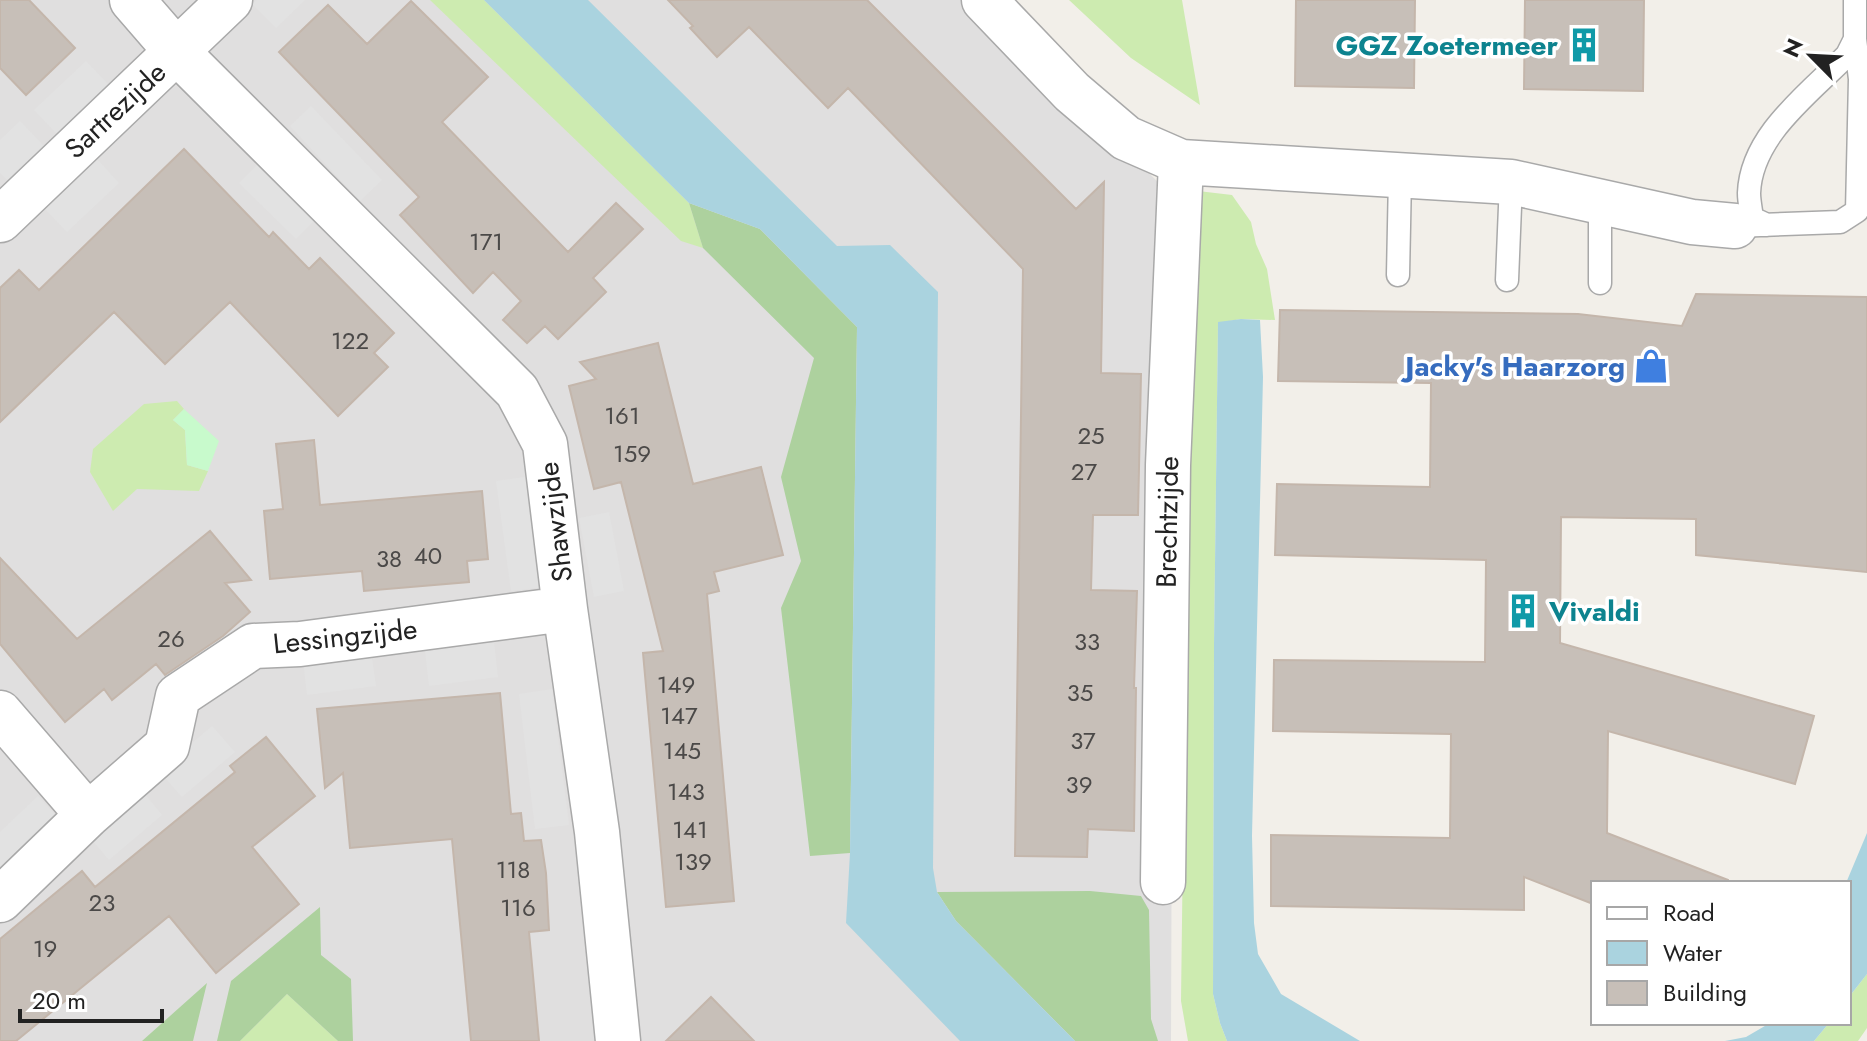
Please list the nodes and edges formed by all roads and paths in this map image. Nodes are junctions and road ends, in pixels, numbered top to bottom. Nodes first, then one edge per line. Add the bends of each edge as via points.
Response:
1 (132, 0) edge
2 (230, 0) edge
3 (984, 0) edge
4 (1855, 0) edge
5 (1855, 39) junction
6 (177, 52) junction
7 (1181, 162) junction
8 (1400, 177) junction
9 (1511, 182) junction
10 (1600, 200) junction
11 (0, 220) edge
12 (1751, 225) junction
13 (1398, 275) dead end
14 (1507, 280) dead end
15 (1600, 283) dead end
16 (565, 609) junction
17 (0, 713) edge
18 (88, 815) junction
19 (1163, 882) dead end
20 (0, 900) edge
21 (618, 1041) edge

1 - 6 street, Shawzijde
2 - 6 street, Sartrezijde
3 - 7 street via 1072,92 1126,138
4 - 5 lane
5 - 12 lane via 1847,55 1773,130 1760,152 1749,191
5 - 12 lane via 1860,79 1857,211 1840,222
6 - 11 street, Sartrezijde
6 - 16 street, Shawzijde via 517,391 545,444
7 - 8 street
7 - 19 street, Brechtzijde via 1168,465
8 - 9 street
8 - 13 lane
9 - 10 street
9 - 14 lane
10 - 12 street via 1692,222
10 - 15 lane
16 - 18 street, Lessingzijde via 253,646 178,696 167,746
16 - 21 street, Shawzijde via 597,832
17 - 18 street
18 - 20 street, Lessingzijde

